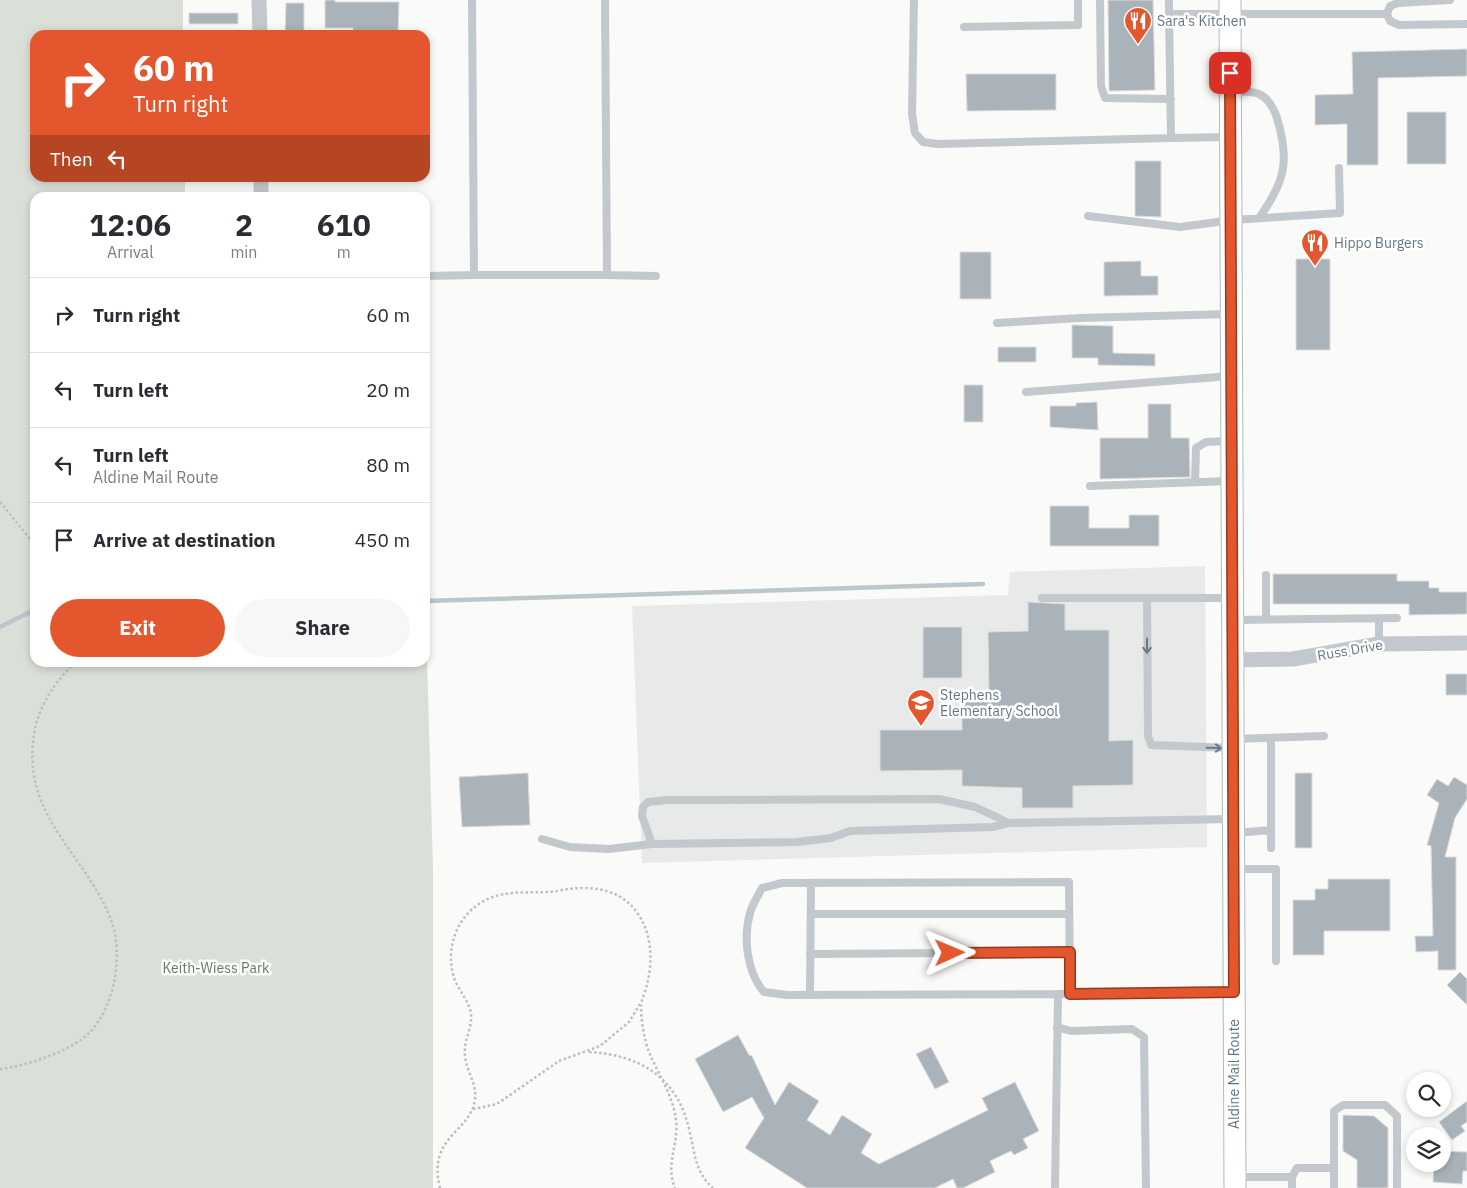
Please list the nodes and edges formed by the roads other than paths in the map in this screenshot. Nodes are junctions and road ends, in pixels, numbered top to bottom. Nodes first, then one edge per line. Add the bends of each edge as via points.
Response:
1 (259, 0) edge
2 (472, 0) edge
3 (605, 0) edge
4 (914, 0) edge
5 (1078, 0) edge
6 (1100, 0) edge
7 (1169, 0) edge
8 (1450, 0) edge
9 (1230, 7) edge
10 (1169, 14) junction
11 (1387, 14) junction
12 (1467, 24) edge
13 (964, 27) dead end
14 (260, 30) edge
15 (1231, 91) junction
16 (1171, 99) junction
17 (1231, 137) junction
18 (1171, 138) junction
19 (1339, 168) dead end
20 (1088, 216) dead end
21 (1259, 218) junction
22 (1232, 220) junction
23 (474, 275) junction
24 (607, 275) junction
25 (430, 276) edge
26 (656, 276) dead end
27 (1232, 314) junction
28 (998, 323) dead end
29 (1232, 375) junction
30 (1026, 392) dead end
31 (1232, 441) junction
32 (1232, 481) junction
33 (1195, 482) junction
34 (1090, 486) dead end
35 (1266, 575) dead end
36 (1042, 598) dead end
37 (1147, 598) junction
38 (1232, 598) junction
39 (1397, 618) dead end
40 (1379, 619) junction
41 (1232, 620) junction
42 (1266, 620) junction
43 (1467, 643) edge
44 (1379, 644) junction
45 (1232, 660) junction
46 (1324, 736) dead end
47 (1271, 738) junction
48 (1232, 744) junction
49 (1010, 823) junction
50 (1232, 826) junction
51 (1271, 830) junction
52 (542, 838) dead end
53 (652, 844) junction
54 (1271, 848) dead end
55 (1233, 870) junction
56 (811, 883) junction
57 (810, 914) junction
58 (1069, 914) junction
59 (1070, 952) junction
60 (810, 954) junction
61 (1276, 961) dead end
62 (1234, 992) junction
63 (810, 994) junction
64 (1058, 994) junction
65 (1070, 994) junction
66 (1057, 1027) junction
67 (1334, 1168) junction
68 (1292, 1177) junction
69 (1235, 1182) edge
70 (1055, 1188) edge
71 (1146, 1188) edge
72 (1292, 1188) edge
73 (1334, 1188) edge
74 (1398, 1188) edge

1 - 14 street
2 - 23 lane
3 - 24 lane
4 - 18 lane via 912,114 915,133 923,142
5 - 13 lane via 1078,25
6 - 16 lane via 1101,86 1105,98
7 - 10 lane
8 - 11 lane via 1398,3 1390,6
9 - 10 lane
9 - 11 lane
9 - 15 main road, Aldine Mail Route
10 - 16 lane
11 - 12 lane via 1390,21 1399,25
15 - 17 main road, Aldine Mail Route
15 - 21 lane via 1258,93 1265,97 1274,112 1284,143 1285,161 1280,183 1274,198
16 - 18 lane
17 - 18 lane
17 - 22 main road, Aldine Mail Route
19 - 21 lane via 1340,213
20 - 22 lane via 1180,227
21 - 22 lane
22 - 27 main road, Aldine Mail Route
23 - 24 lane
23 - 25 lane
24 - 26 lane
27 - 28 lane
27 - 29 main road, Aldine Mail Route
29 - 30 lane
29 - 31 main road, Aldine Mail Route
31 - 32 main road, Aldine Mail Route
31 - 33 lane via 1206,442 1196,448
32 - 33 lane
32 - 38 main road, Aldine Mail Route
33 - 34 lane
35 - 42 lane
36 - 37 lane
37 - 38 lane
37 -> 48 lane via 1148,736 1151,745
38 - 41 main road, Aldine Mail Route
39 - 40 lane
40 - 42 lane
40 - 44 lane
41 - 42 lane
41 - 45 main road, Aldine Mail Route
43 - 44 street, Russ Drive
44 - 45 street, Russ Drive via 1293,660
45 - 48 main road, Aldine Mail Route
46 - 47 lane
47 - 48 lane
47 - 51 lane
48 - 50 main road, Aldine Mail Route
49 - 50 lane
49 - 53 lane via 993,827 859,830 797,842
49 - 53 lane via 949,799 668,800 648,802 643,807 642,816
50 - 51 lane
50 - 55 main road, Aldine Mail Route
51 - 54 lane
52 - 53 lane via 570,847 609,849
55 - 61 lane via 1276,869
55 - 62 main road, Aldine Mail Route
56 - 57 lane
56 - 58 lane via 1069,882
56 - 63 lane via 782,883 762,888 750,913 748,947 750,971 764,992
57 - 58 lane
57 - 60 lane
58 - 59 lane
59 - 60 lane
59 - 65 lane
60 - 63 lane
62 - 65 lane
62 - 69 main road, Aldine Mail Route
63 - 64 lane
64 - 65 lane
64 - 66 lane
66 - 70 lane
66 - 71 lane via 1071,1031 1132,1029 1144,1037
67 - 68 lane via 1297,1168
67 - 73 lane
67 - 74 lane via 1334,1111 1343,1105 1384,1105 1397,1116
68 - 69 lane
68 - 72 lane

